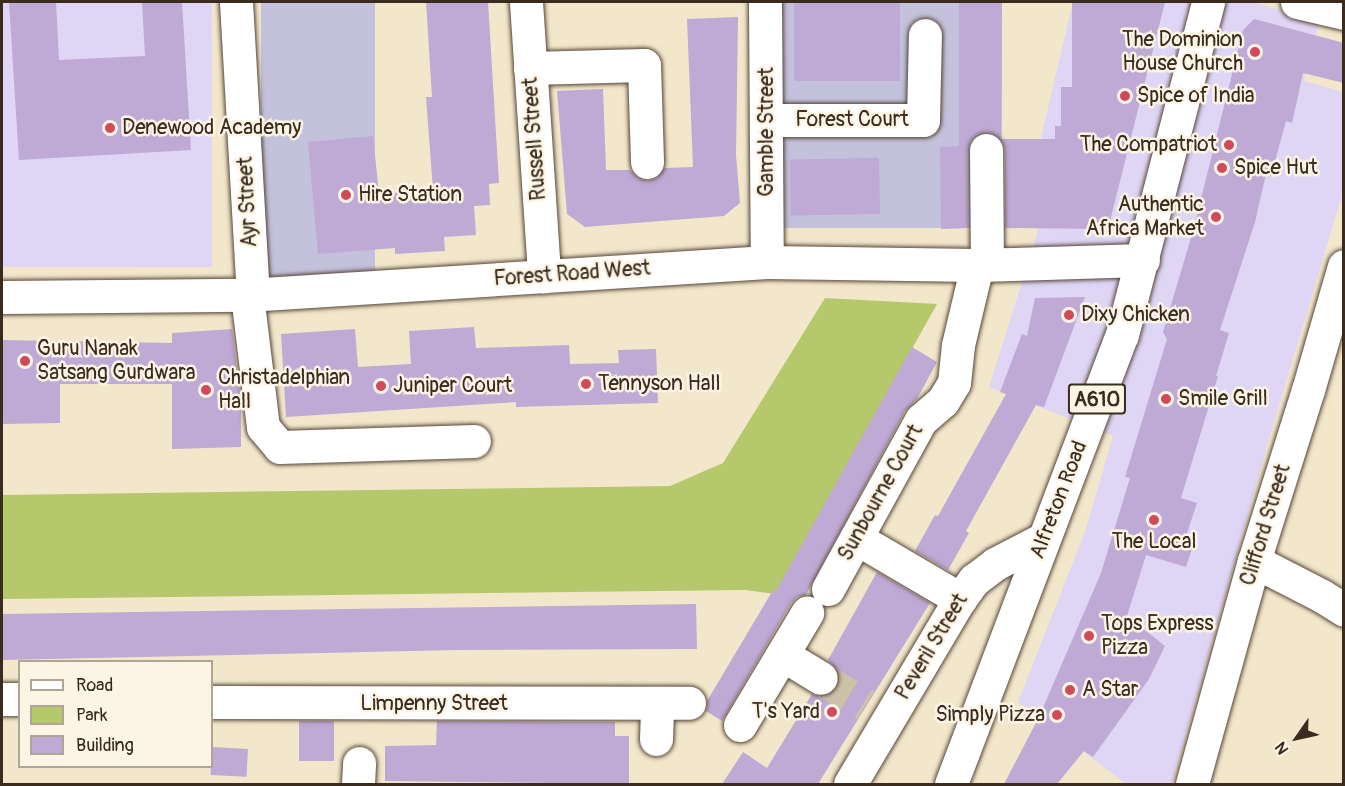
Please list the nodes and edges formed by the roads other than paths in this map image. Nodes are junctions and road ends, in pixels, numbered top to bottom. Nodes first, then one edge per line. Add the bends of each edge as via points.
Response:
1 (236, 2) edge
2 (526, 2) edge
3 (765, 2) edge
4 (1208, 2) edge
5 (1297, 2) edge
6 (1344, 13) edge
7 (925, 36) dead end
8 (530, 68) junction
9 (768, 120) junction
10 (986, 150) dead end
11 (646, 162) dead end
12 (1143, 260) junction
13 (767, 262) junction
14 (982, 265) junction
15 (1344, 266) edge
16 (544, 276) junction
17 (250, 295) junction
18 (2, 297) edge
19 (1331, 364) edge
20 (474, 441) dead end
21 (856, 538) junction
22 (1043, 539) junction
23 (1254, 561) junction
24 (960, 599) junction
25 (1344, 610) edge
26 (783, 655) junction
27 (821, 678) tunnel mouth
28 (2, 699) edge
29 (18, 699) edge
30 (213, 702) edge
31 (689, 703) dead end
32 (657, 704) junction
33 (740, 725) dead end
34 (656, 739) dead end
35 (850, 784) edge
36 (951, 784) edge
37 (1192, 784) edge

1 - 17 street, Ayr Street
2 - 8 street, Russell Street
3 - 9 street, Gamble Street
4 - 12 street, Alfreton Road / A610
5 - 6 street
7 - 9 street, Forest Court via 923,120
8 - 11 street via 644,65
8 - 16 street, Russell Street
9 - 13 street, Gamble Street
10 - 14 street, Sunbourne Court
12 - 14 street, Forest Road West
12 - 22 street, Alfreton Road / A610 via 1122,335
13 - 14 street, Forest Road West
13 - 16 street, Forest Road West
14 - 21 street, Sunbourne Court via 958,345 954,383 943,401 921,420
15 - 19 street, Clifford Street
16 - 17 street, Forest Road West
17 - 18 street, Forest Road West
17 - 20 street, Ayr Street via 263,427 280,447
19 - 23 street, Clifford Street
21 - 24 street
21 - 26 street, Sunbourne Court
22 - 24 street, Peveril Street via 995,564 974,580
22 - 36 street, Alfreton Road / A610
23 - 25 street
23 - 37 street, Clifford Street
24 - 35 street, Peveril Street via 877,712
26 - 27 street
26 - 33 street, Sunbourne Court
28 - 29 street
30 - 32 street, Limpenny Street
31 - 32 street, Limpenny Street
32 - 34 street

